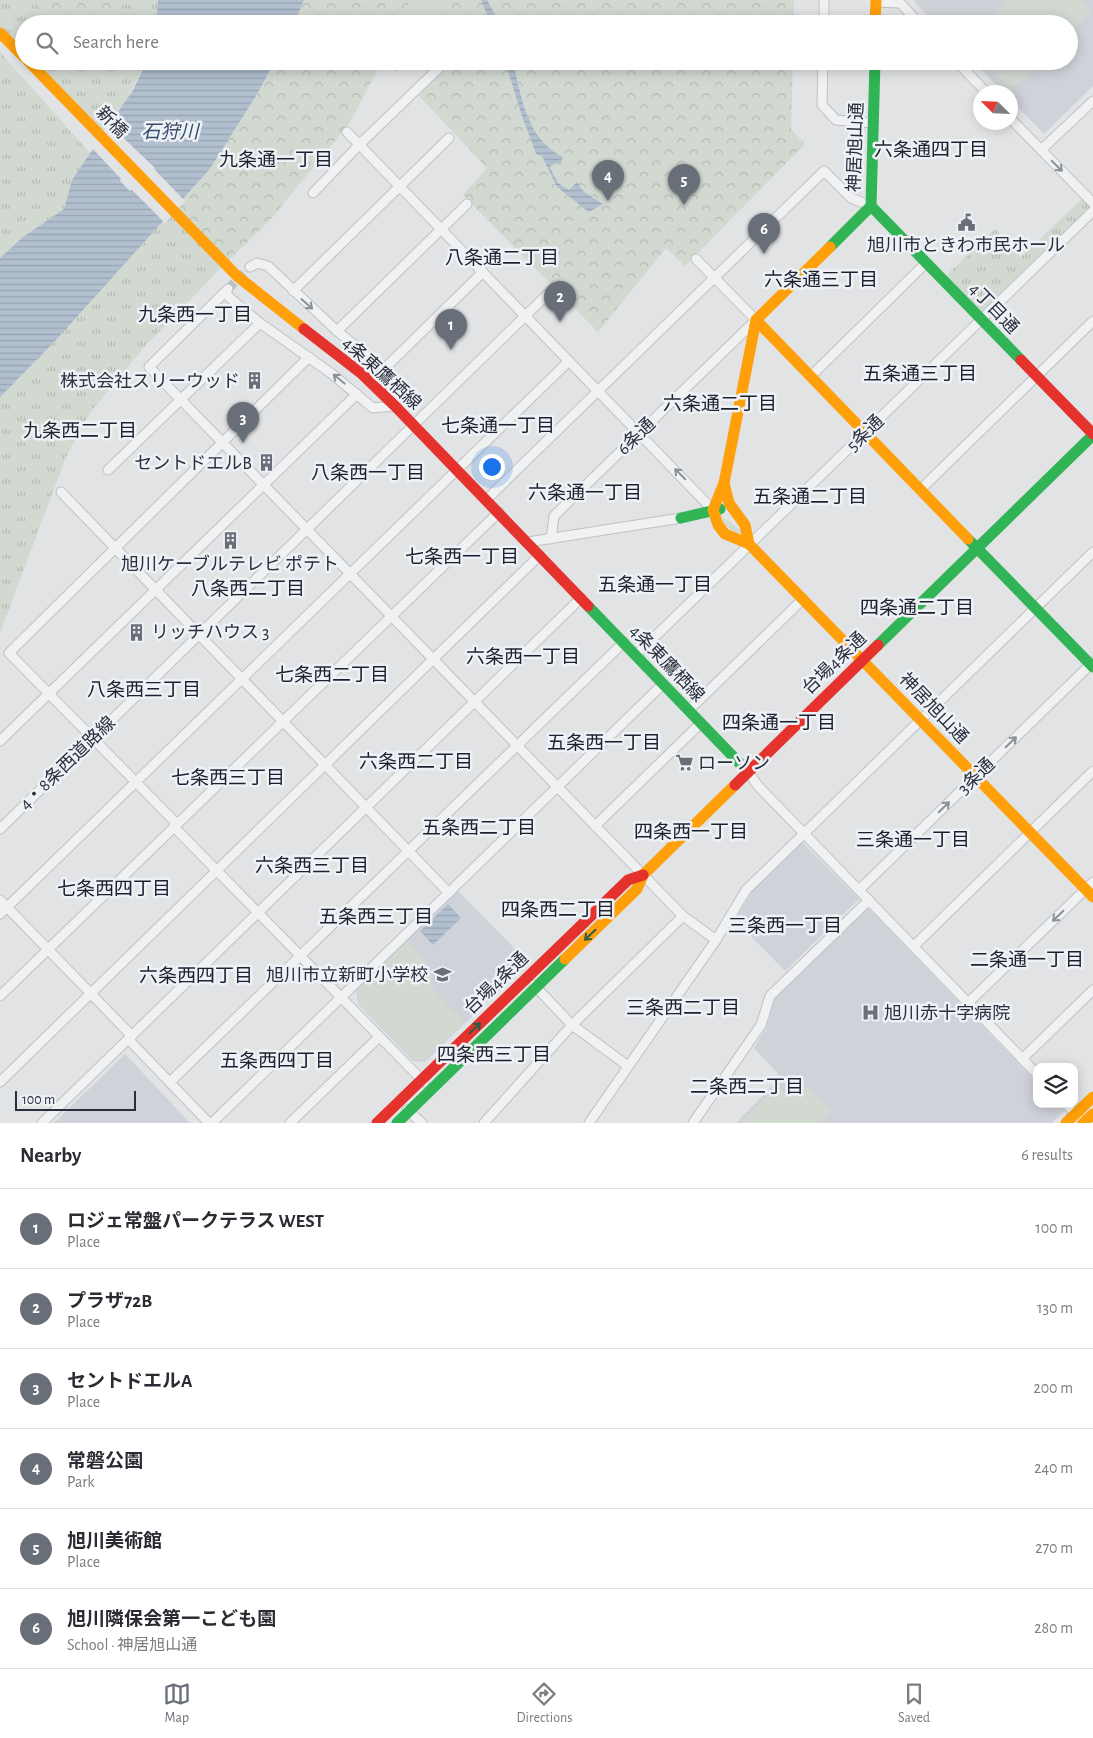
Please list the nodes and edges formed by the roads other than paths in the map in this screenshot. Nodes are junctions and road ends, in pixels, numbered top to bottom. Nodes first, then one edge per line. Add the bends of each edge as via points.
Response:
1 (824, 0) edge
2 (876, 1) edge
3 (824, 15) edge
4 (875, 15) edge
5 (911, 15) edge
6 (0, 32) edge
7 (15, 48) edge
8 (37, 70) edge
9 (437, 70) edge
10 (823, 70) edge
11 (875, 70) edge
12 (965, 70) edge
13 (979, 85) edge
14 (1093, 100) edge
15 (873, 122) junction
16 (1018, 126) edge
17 (347, 132) dead end
18 (449, 138) dead end
19 (360, 144) junction
20 (1041, 150) junction
21 (400, 186) junction
22 (313, 193) dead end
23 (1093, 203) edge
24 (467, 204) dead end
25 (871, 206) junction
26 (1093, 211) edge
27 (442, 230) junction
28 (212, 250) joint
29 (696, 259) dead end
30 (926, 263) junction
31 (254, 265) dead end
32 (483, 272) junction
33 (715, 278) junction
34 (557, 285) dead end
35 (293, 291) junction
36 (525, 316) junction
37 (981, 319) junction
38 (756, 320) junction
39 (1093, 321) edge
40 (260, 323) junction
41 (337, 331) junction
42 (309, 357) junction
43 (569, 361) junction
44 (384, 369) junction
45 (811, 376) junction
46 (1036, 376) junction
47 (599, 391) junction
48 (357, 394) junction
49 (180, 399) junction
50 (395, 406) junction
51 (414, 426) junction
52 (866, 432) junction
53 (639, 433) junction
54 (1093, 435) edge
55 (222, 442) junction
56 (108, 470) dead end
57 (457, 470) junction
58 (724, 483) junction
59 (264, 485) junction
60 (921, 489) junction
61 (61, 492) dead end
62 (486, 500) junction
63 (713, 510) junction
64 (499, 512) junction
65 (735, 514) junction
66 (681, 518) junction
67 (307, 530) junction
68 (720, 530) junction
69 (551, 539) junction
70 (528, 542) junction
71 (750, 544) junction
72 (978, 547) junction
73 (116, 549) junction
74 (1093, 552) edge
75 (540, 555) junction
76 (350, 574) junction
77 (156, 590) junction
78 (581, 598) junction
79 (803, 599) junction
80 (1035, 608) junction
81 (391, 616) junction
82 (199, 635) junction
83 (624, 642) junction
84 (636, 655) junction
85 (433, 660) junction
86 (862, 660) junction
87 (1092, 664) edge
88 (242, 679) junction
89 (663, 684) junction
90 (48, 694) junction
91 (475, 702) junction
92 (689, 710) junction
93 (920, 720) junction
94 (283, 721) junction
95 (701, 723) junction
96 (93, 738) junction
97 (0, 741) edge
98 (517, 746) junction
99 (325, 765) junction
100 (1093, 771) edge
101 (748, 772) junction
102 (976, 776) junction
103 (135, 782) junction
104 (558, 788) junction
105 (367, 808) junction
106 (176, 826) junction
107 (595, 826) junction
108 (0, 829) edge
109 (1030, 832) junction
110 (804, 834) junction
111 (409, 851) junction
112 (217, 870) junction
113 (643, 875) junction
114 (1090, 889) edge
115 (859, 890) junction
116 (449, 893) junction
117 (0, 900) edge
118 (869, 900) junction
119 (3, 910) edge
120 (258, 913) junction
121 (683, 916) junction
122 (716, 940) junction
123 (914, 946) junction
124 (48, 950) junction
125 (299, 956) junction
126 (527, 977) junction
127 (536, 987) junction
128 (1093, 990) edge
129 (90, 994) junction
130 (0, 996) edge
131 (340, 998) junction
132 (968, 1003) junction
133 (572, 1025) junction
134 (379, 1037) junction
135 (130, 1038) junction
136 (1022, 1059) junction
137 (628, 1066) junction
138 (1033, 1070) edge
139 (422, 1080) junction
140 (0, 1082) edge
141 (170, 1082) junction
142 (431, 1090) junction
143 (1093, 1097) edge
144 (399, 1102) junction
145 (1070, 1108) edge
146 (408, 1112) junction
147 (1075, 1114) junction
148 (1093, 1114) edge
149 (42, 1123) edge
150 (210, 1123) edge
151 (290, 1123) edge
152 (377, 1123) edge
153 (397, 1123) edge
154 (422, 1123) edge
155 (484, 1123) edge
156 (589, 1123) edge
157 (693, 1123) edge
158 (1066, 1123) edge
159 (1084, 1123) edge

1 - 3 street
2 - 4 main road
2 - 5 street via 900,3
6 - 7 main road
8 - 28 main road, 新橋
9 - 19 street
10 - 15 street via 822,105 836,120
11 - 15 main road, 神居旭山通
12 - 13 street
14 - 20 street
15 - 25 main road, 神居旭山通
16 - 20 street
17 - 19 street
18 - 21 street
19 - 21 street
19 - 22 street
20 -> 23 street
21 - 27 street
21 - 35 street
24 - 27 street
25 - 30 main road, 4丁目通
25 - 33 street via 851,198 824,172
25 - 38 main road, 神居旭山通
26 - 37 street, 5条通
27 - 32 street
27 - 41 street
28 - 50 main road, 4条東鷹栖線 via 267,301 362,374
29 - 33 street
30 - 37 main road, 4丁目通
30 - 45 street
31 - 35 street via 268,266
32 - 36 street
32 - 44 street
33 - 38 street
33 - 47 street
34 - 36 street, 4・8条西道路線
35 -> 41 street
36 - 43 street
36 - 51 street, 4・8条西道路線
37 - 46 main road, 4丁目通
37 - 52 street, 5条通
38 - 45 main road
38 - 53 street, 6条通
38 - 58 main road, 神居旭山通
39 - 46 street
40 - 42 street
40 - 49 street
40 - 49 street via 226,291 150,367
41 - 44 street
48 -> 42 street
42 - 55 street
43 - 47 street
43 - 57 street
44 - 50 street via 399,384
45 - 52 main road
46 - 54 main road, 4丁目通
46 - 60 street
47 - 53 street
47 - 62 street
48 - 50 street via 373,408
48 - 59 street
49 - 55 street
49 - 56 street
50 - 51 main road, 4条東鷹栖線
51 - 57 main road, 4条東鷹栖線
51 - 67 street, 4・8条西道路線
52 - 60 main road
52 - 71 street, 5条通
63 -> 53 street
53 - 69 street, 6条通 via 554,516
54 - 72 main road, 台場4条通
55 - 59 street
55 - 73 street
57 - 62 main road, 4条東鷹栖線
57 - 76 street
58 - 63 main road, 神居旭山通
58 - 65 main road, 神居旭山通 via 724,491
59 - 67 street
59 - 77 street
60 - 72 main road
61 - 73 street
62 - 64 main road, 4条東鷹栖線
63 - 65 main road via 727,509
63 - 66 main road
63 - 68 main road
64 - 70 main road, 4条東鷹栖線
64 - 81 street
65 - 71 main road, 神居旭山通 via 745,525
66 - 68 main road, 神居旭山通 via 696,519
66 - 69 street
67 - 76 street
67 - 82 street, 4・8条西道路線
68 - 71 main road, 神居旭山通 via 731,540
69 - 70 street
70 - 75 main road, 4条東鷹栖線
71 - 79 main road, 神居旭山通
71 - 84 street, 5条通
72 - 80 main road
72 - 86 main road, 台場4条通
73 - 77 street
73 - 90 street via 9,653
74 - 80 street
75 - 78 main road, 4条東鷹栖線
75 - 85 street
76 - 81 street
76 - 88 street
77 - 82 street
77 - 90 street
78 - 83 main road, 4条東鷹栖線
78 - 91 street
79 - 86 main road, 神居旭山通
79 - 92 street
80 - 87 main road
80 - 93 street
81 - 85 street
81 - 94 street
82 - 88 street
82 - 96 street, 4・8条西道路線
83 - 84 main road, 4条東鷹栖線
83 - 98 street
84 - 89 main road, 4条東鷹栖線
85 - 91 street
85 - 99 street
86 - 93 main road, 神居旭山通
86 - 101 main road, 台場4条通
102 -> 87 street, 3条通
88 - 94 street
88 - 103 street
89 - 92 main road, 4条東鷹栖線
89 - 104 street
90 - 96 street
90 - 97 street
91 - 98 street
91 - 105 street
92 - 95 main road, 4条東鷹栖線
93 - 102 main road, 神居旭山通
93 - 110 street
94 - 99 street
94 - 106 street
95 - 101 main road, 4条東鷹栖線
95 - 107 street
96 - 103 street
96 - 108 street, 4・8条西道路線
98 - 104 street
98 - 111 street
99 - 105 street
99 - 112 street
100 - 109 street
101 - 110 street via 758,787
101 - 113 main road, 台場4条通
102 - 109 main road, 神居旭山通
115 -> 102 street, 3条通
103 - 106 street
103 - 119 street
104 - 107 street
104 - 116 street
105 - 111 street
105 - 120 street
106 - 112 street
106 - 124 street
107 - 113 street
109 - 114 main road, 神居旭山通
109 - 123 street
110 - 115 street
110 - 122 street via 746,890
111 - 116 street
111 - 125 street
112 - 120 street
112 - 129 street
113 - 121 street
113 - 126 main road, 台場4条通 via 628,880
113 -> 127 main road, 台場4条通 via 637,889
114 -> 132 street
115 - 118 street
116 - 131 street
117 - 119 street
118 - 123 street
118 - 157 street via 770,996 761,1025
119 - 124 street
120 - 125 street
120 - 135 street
121 - 122 street
121 - 133 street
122 - 137 street
123 - 132 street
124 - 129 street
124 - 130 street
125 - 131 street
125 - 141 street
126 - 127 street
139 -> 126 main road, 台場4条通
127 - 133 street
127 - 142 main road, 台場4条通
128 - 136 street
129 - 135 street
129 - 140 street
131 - 134 street
131 - 150 street
132 - 136 street
133 - 137 street
133 - 155 street
134 - 139 street
134 - 151 street
135 - 141 street
135 - 149 street
136 - 138 street
137 - 156 street
139 - 142 street
139 - 144 main road, 台場4条通
141 - 150 street
142 - 146 main road, 台場4条通
143 - 147 main road
144 - 146 street
144 - 152 main road, 台場4条通
145 - 147 street
146 - 153 main road, 台場4条通
146 - 154 street
147 - 158 main road
147 - 159 street
148 - 159 main road

